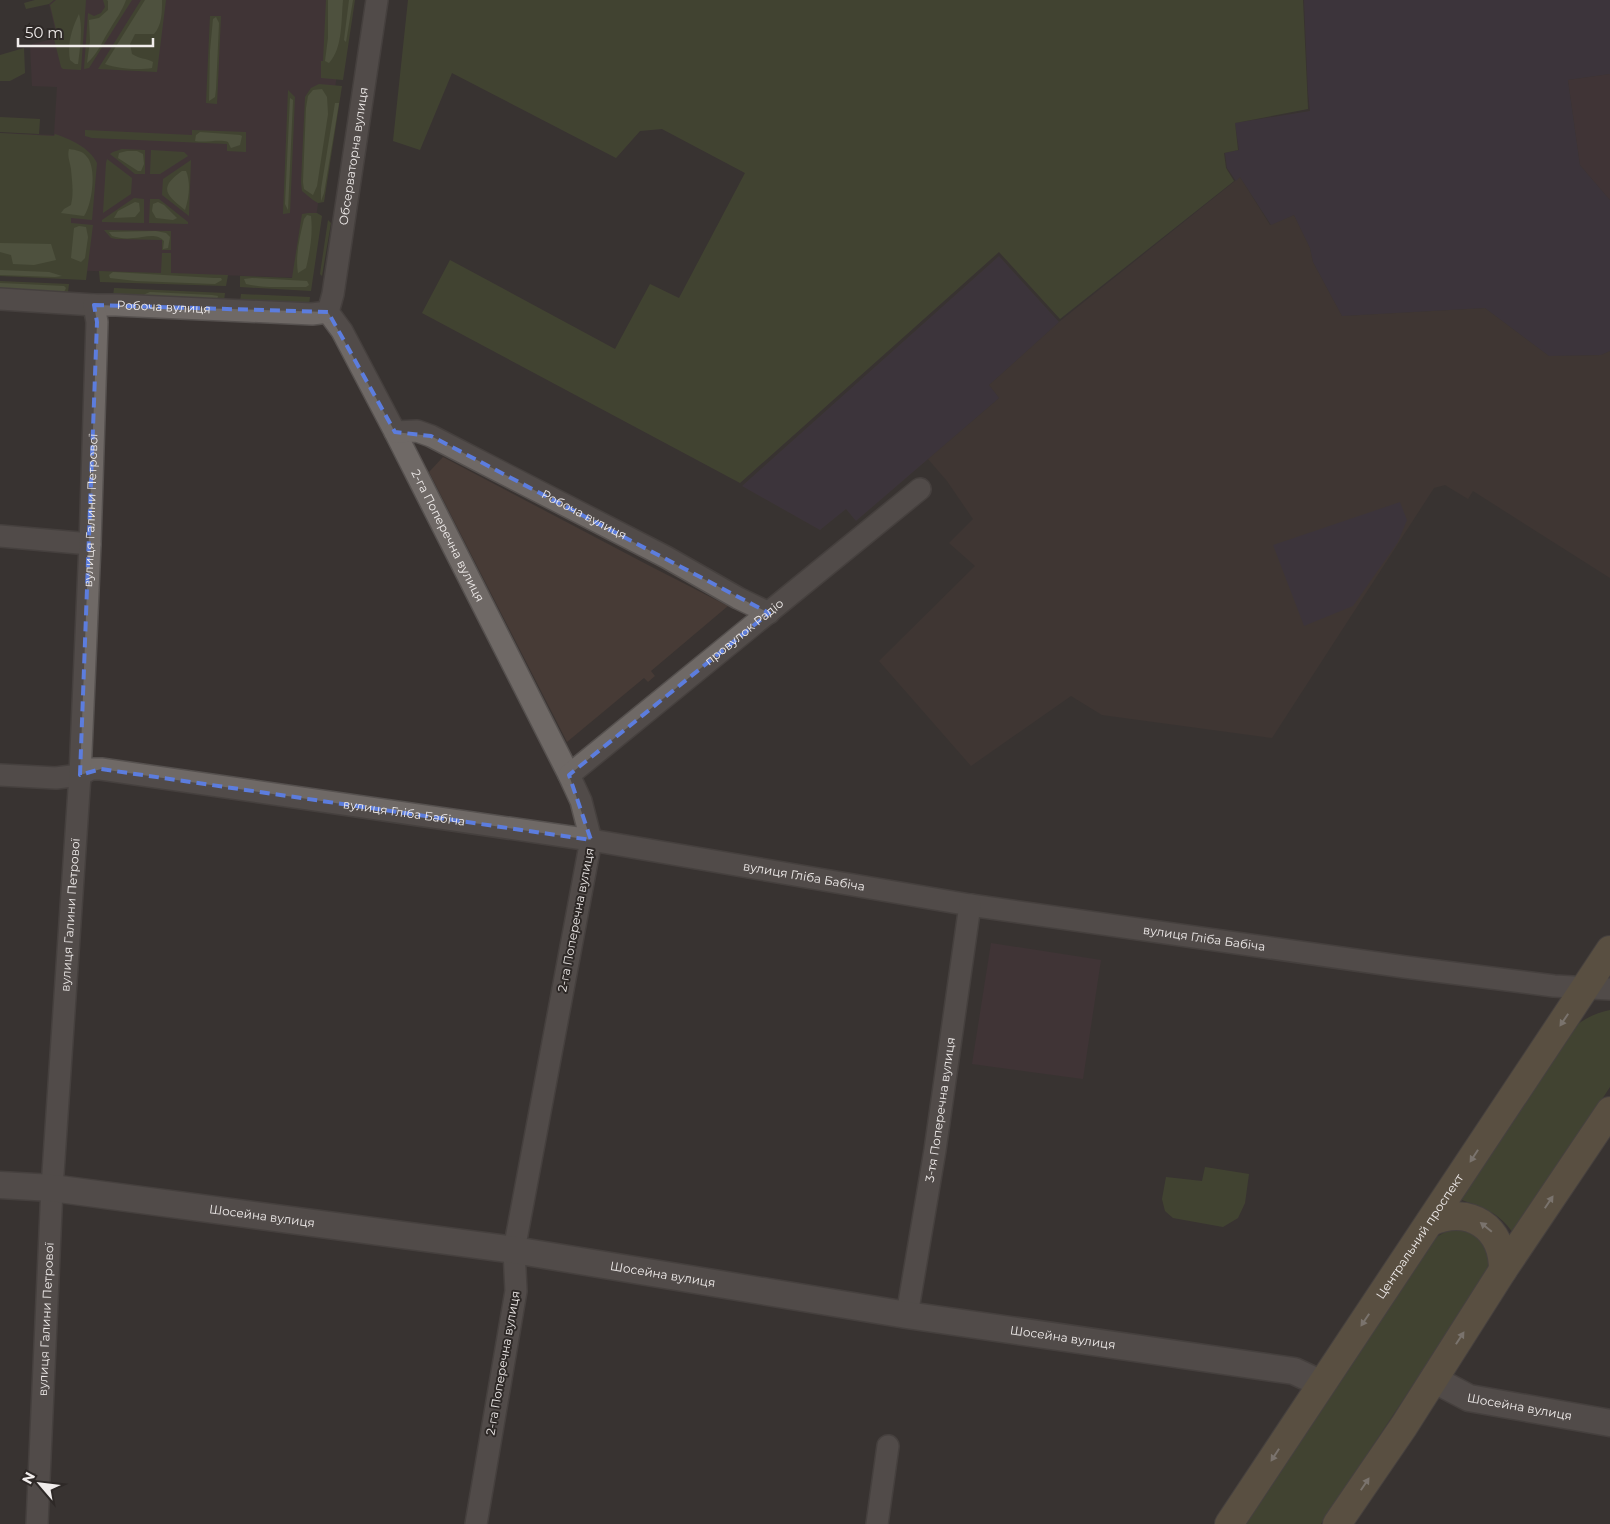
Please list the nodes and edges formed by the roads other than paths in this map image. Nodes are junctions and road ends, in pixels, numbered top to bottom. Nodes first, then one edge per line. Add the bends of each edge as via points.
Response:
1 (377, 0) edge
2 (0, 299) edge
3 (94, 305) junction
4 (328, 312) junction
5 (395, 432) junction
6 (920, 489) dead end
7 (0, 536) edge
8 (90, 544) junction
9 (769, 613) junction
10 (80, 774) junction
11 (0, 775) edge
12 (569, 775) junction
13 (591, 840) junction
14 (970, 905) junction
15 (1610, 950) edge
16 (1598, 989) edge
17 (1610, 1111) edge
18 (0, 1185) edge
19 (52, 1188) junction
20 (1430, 1222) junction
21 (514, 1250) junction
22 (1503, 1270) junction
23 (906, 1315) junction
24 (1434, 1379) junction
25 (1322, 1384) junction
26 (1610, 1423) edge
27 (888, 1446) dead end
28 (1234, 1520) edge
29 (37, 1524) edge
30 (476, 1524) edge
31 (877, 1524) edge
32 (1337, 1524) edge

1 - 4 street, Обсерваторна вулиця
2 - 3 street, Робоча вулиця
3 - 4 street, Робоча вулиця
3 - 8 street, вулиця Галини Петрової via 97,322
4 - 5 street, 2-га Поперечна вулиця via 342,331
5 - 9 street, Робоча вулиця via 417,431 431,436
5 - 12 street, 2-га Поперечна вулиця
6 - 9 street, провулок Радіо
7 - 8 street
8 - 10 street, вулиця Галини Петрової
9 - 12 street, провулок Радіо
10 - 11 street, вулиця Гліба Бабіча via 56,778
10 - 13 street, вулиця Гліба Бабіча via 101,768
10 - 19 street, вулиця Галини Петрової
12 - 13 street, 2-га Поперечна вулиця via 581,801
13 - 14 street, вулиця Гліба Бабіча
13 - 21 street, 2-га Поперечна вулиця
14 - 16 street, вулиця Гліба Бабіча via 1405,967
14 - 23 street, 3-тя Поперечна вулиця via 935,1150
15 - 16 main road, Центральний проспект
16 -> 20 main road, Центральний проспект
22 -> 17 main road
18 - 19 street, Шосейна вулиця
19 - 21 street, Шосейна вулиця
19 - 29 street, вулиця Галини Петрової
22 -> 20 main road via 1500,1244 1483,1224 1457,1215
20 -> 25 main road, Центральний проспект
21 - 23 street, Шосейна вулиця
21 - 30 street, 2-га Поперечна вулиця via 516,1291
24 -> 22 main road
23 - 25 street, Шосейна вулиця via 1294,1371
24 - 26 street, Шосейна вулиця via 1469,1398
32 -> 24 main road
25 -> 28 main road, Центральний проспект
27 - 31 street

